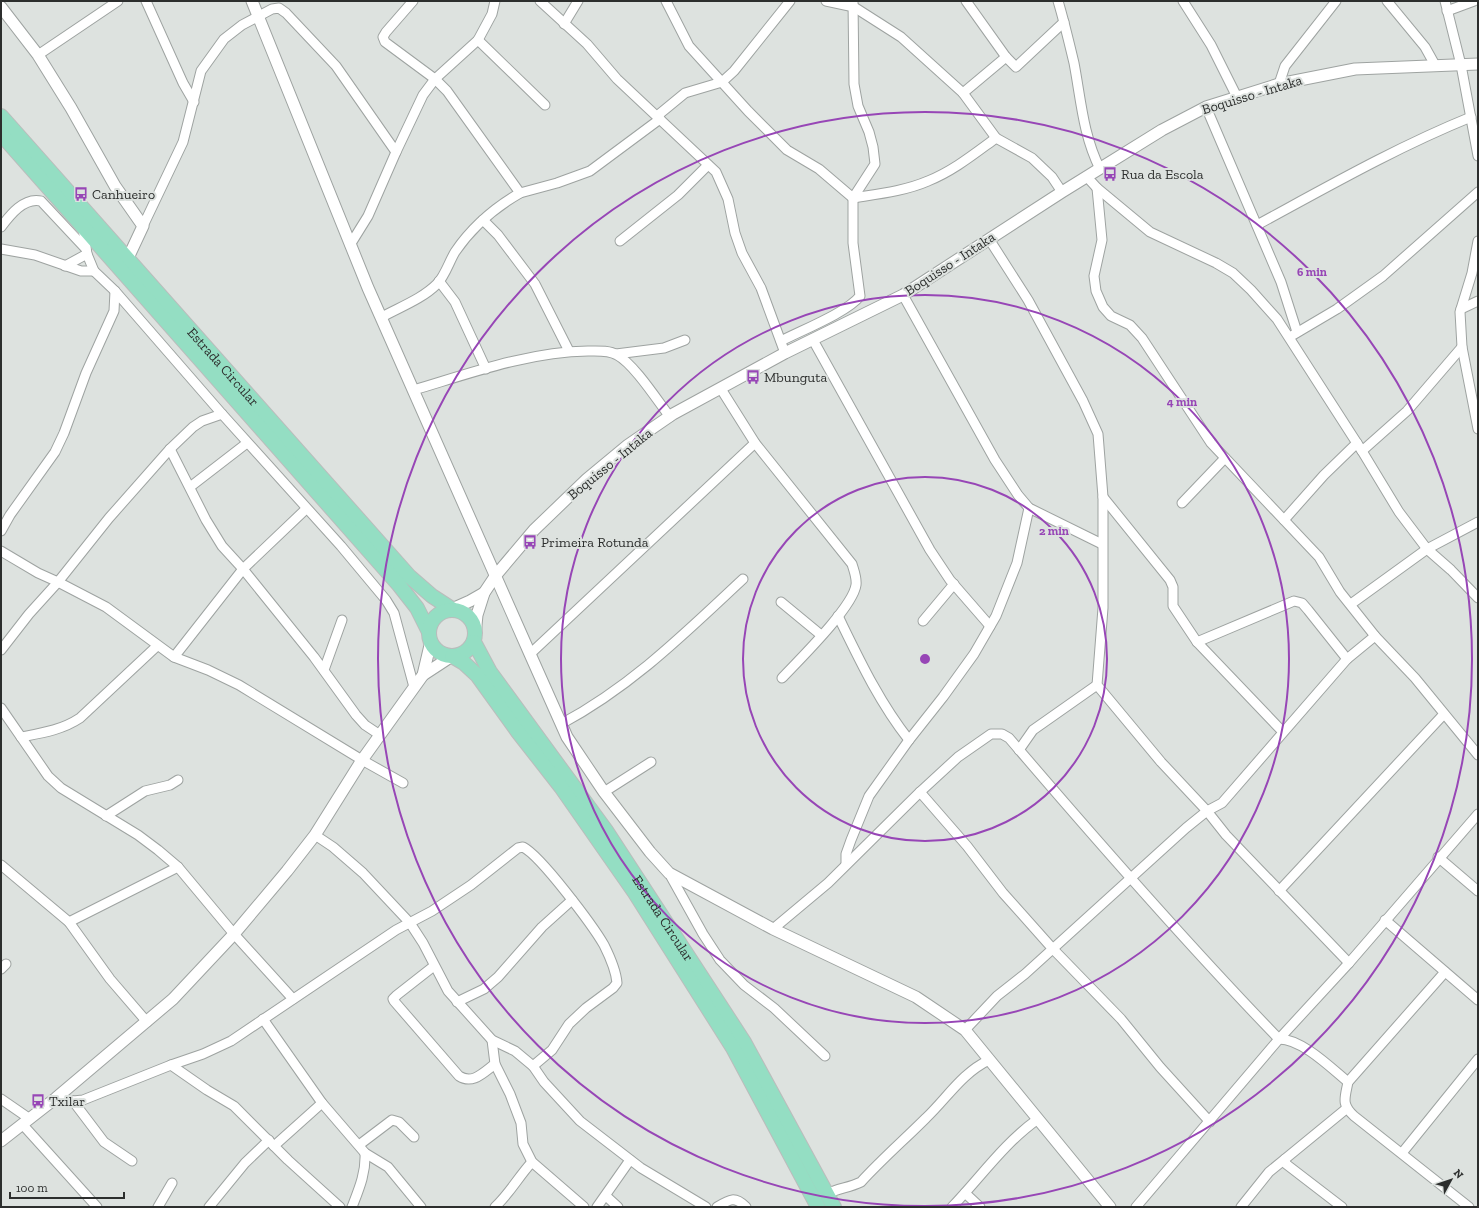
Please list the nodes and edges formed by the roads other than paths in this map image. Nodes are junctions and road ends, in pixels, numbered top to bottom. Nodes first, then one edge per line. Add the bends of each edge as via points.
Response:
1 (118, 1) edge
2 (146, 1) edge
3 (252, 1) edge
4 (495, 1) edge
5 (540, 1) edge
6 (578, 1) edge
7 (666, 1) edge
8 (790, 1) edge
9 (826, 1) edge
10 (966, 1) edge
11 (1058, 1) edge
12 (1183, 1) edge
13 (1336, 1) edge
14 (1386, 1) edge
15 (1445, 1) edge
16 (1474, 1) edge
17 (407, 3) edge
18 (853, 4) edge
19 (1, 7) edge
20 (1447, 11) junction
21 (258, 17) junction
22 (1064, 22) junction
23 (564, 24) junction
24 (478, 40) junction
25 (38, 55) junction
26 (1006, 57) junction
27 (1478, 64) edge
28 (1435, 65) junction
29 (1461, 65) junction
30 (435, 78) junction
31 (722, 82) junction
32 (1279, 84) junction
33 (962, 93) junction
34 (1237, 97) junction
35 (194, 102) junction
36 (545, 105) dead end
37 (1206, 107) junction
38 (1, 116) edge
39 (1471, 117) junction
40 (658, 118) junction
41 (1, 134) edge
42 (996, 138) junction
43 (396, 152) junction
44 (1478, 156) edge
45 (708, 165) junction
46 (1100, 169) junction
47 (1086, 177) junction
48 (1097, 188) junction
49 (1062, 192) junction
50 (1478, 192) edge
51 (520, 193) junction
52 (853, 198) junction
53 (483, 220) junction
54 (1257, 225) junction
55 (143, 226) junction
56 (1, 227) edge
57 (83, 227) junction
58 (989, 239) junction
59 (620, 241) dead end
60 (1478, 241) edge
61 (350, 245) junction
62 (1, 250) edge
63 (87, 252) junction
64 (128, 258) junction
65 (65, 266) junction
66 (94, 271) junction
67 (440, 281) junction
68 (115, 291) junction
69 (903, 295) junction
70 (1478, 301) edge
71 (128, 306) junction
72 (1461, 309) junction
73 (114, 311) junction
74 (382, 318) junction
75 (1297, 332) junction
76 (1289, 338) junction
77 (685, 340) dead end
78 (813, 340) junction
79 (781, 341) junction
80 (1462, 347) junction
81 (569, 351) junction
82 (785, 353) junction
83 (616, 354) junction
84 (486, 369) junction
85 (722, 389) junction
86 (414, 390) junction
87 (222, 414) junction
88 (670, 417) junction
89 (1478, 428) edge
90 (247, 443) junction
91 (755, 443) junction
92 (1357, 443) junction
93 (170, 449) junction
94 (1362, 451) junction
95 (1225, 458) junction
96 (190, 487) junction
97 (1103, 497) junction
98 (1182, 503) dead end
99 (1029, 508) junction
100 (306, 509) junction
101 (1284, 520) junction
102 (1478, 522) edge
103 (1, 531) edge
104 (1102, 544) junction
105 (1427, 549) junction
106 (1, 551) edge
107 (243, 569) junction
108 (496, 575) junction
109 (743, 578) dead end
110 (58, 582) junction
111 (954, 584) junction
112 (484, 592) junction
113 (1478, 598) edge
114 (781, 602) dead end
115 (1351, 604) junction
116 (452, 609) junction
117 (838, 616) junction
118 (342, 620) dead end
119 (923, 621) dead end
120 (990, 626) junction
121 (820, 635) junction
122 (1375, 636) junction
123 (430, 637) junction
124 (475, 638) junction
125 (1197, 642) junction
126 (157, 646) junction
127 (1, 650) edge
128 (530, 654) junction
129 (452, 656) junction
130 (174, 657) junction
131 (1347, 659) junction
132 (324, 670) junction
133 (423, 675) junction
134 (782, 678) dead end
135 (1097, 684) junction
136 (414, 687) junction
137 (1, 708) edge
138 (1444, 714) junction
139 (561, 724) junction
140 (1282, 732) junction
141 (380, 735) junction
142 (22, 737) junction
143 (909, 740) junction
144 (1019, 750) junction
145 (1478, 755) edge
146 (362, 760) junction
147 (650, 762) dead end
148 (178, 780) dead end
149 (403, 783) dead end
150 (604, 792) junction
151 (920, 792) junction
152 (1207, 811) junction
153 (1478, 814) edge
154 (106, 816) junction
155 (315, 834) junction
156 (1438, 857) junction
157 (846, 864) junction
158 (1, 865) edge
159 (178, 868) junction
160 (669, 873) junction
161 (1130, 879) junction
162 (1279, 891) junction
163 (1478, 892) edge
164 (572, 900) junction
165 (1385, 920) junction
166 (70, 922) junction
167 (410, 923) junction
168 (773, 929) junction
169 (234, 934) junction
170 (1052, 948) junction
171 (1349, 962) junction
172 (434, 966) junction
173 (1445, 972) junction
174 (293, 999) junction
175 (1478, 1000) edge
176 (457, 1002) junction
177 (263, 1019) junction
178 (147, 1022) junction
179 (965, 1030) junction
180 (1279, 1039) junction
181 (492, 1040) junction
182 (825, 1056) dead end
183 (1478, 1059) edge
184 (989, 1060) junction
185 (495, 1064) junction
186 (171, 1065) junction
187 (533, 1066) junction
188 (1348, 1082) junction
189 (56, 1098) junction
190 (1, 1099) edge
191 (73, 1101) junction
192 (322, 1103) junction
193 (1346, 1109) junction
194 (1038, 1119) junction
195 (26, 1122) junction
196 (1210, 1122) junction
197 (414, 1137) dead end
198 (1, 1141) edge
199 (271, 1143) junction
200 (359, 1145) junction
201 (365, 1153) junction
202 (1402, 1153) junction
203 (1285, 1159) junction
204 (630, 1160) junction
205 (132, 1161) dead end
206 (532, 1162) junction
207 (172, 1183) dead end
208 (827, 1194) junction
209 (965, 1194) junction
210 (606, 1196) junction
211 (94, 1206) edge
212 (158, 1207) edge
213 (209, 1207) edge
214 (340, 1207) edge
215 (352, 1207) edge
216 (421, 1207) edge
217 (495, 1207) edge
218 (584, 1207) edge
219 (597, 1207) edge
220 (618, 1207) edge
221 (706, 1207) edge
222 (717, 1207) edge
223 (746, 1207) edge
224 (818, 1207) edge
225 (834, 1207) edge
226 (952, 1207) edge
227 (980, 1207) edge
228 (1110, 1207) edge
229 (1136, 1207) edge
230 (1241, 1207) edge
231 (1342, 1207) edge
232 (1469, 1207) edge

1 - 25 street
2 - 35 street
3 - 21 street
4 - 24 street via 492,14
5 - 23 street
6 - 23 street
7 - 31 street via 689,46
8 - 31 street via 734,71
9 - 18 street
10 - 26 street
11 - 22 street
12 - 34 street via 1211,45
13 - 32 street via 1285,66
14 - 28 street via 1425,47
15 - 20 street
16 - 20 street
17 - 30 street via 386,32 384,42
18 - 33 street via 901,37
18 - 52 street via 854,84 858,106 871,139 875,164
19 - 25 street
20 - 29 street
21 - 35 street via 224,39 201,71
21 - 43 street via 272,9 279,8 286,13 336,66
21 - 61 street
22 - 26 street via 1019,66 1014,66
22 - 46 street via 1074,63 1083,120
23 - 40 street via 587,44 617,79
24 - 30 street
24 - 36 street
25 - 55 street via 115,186
26 - 33 street
27 - 29 street, Boquisso - Intaka
28 - 29 street, Boquisso - Intaka
28 - 32 street, Boquisso - Intaka via 1355,68
29 - 39 street
30 - 43 street
30 - 51 street via 456,102
31 - 40 street via 685,93
31 - 52 street via 787,150 819,169
32 - 34 street, Boquisso - Intaka
33 - 42 street
34 - 37 street, Boquisso - Intaka
35 - 55 street via 184,142
37 - 46 street, Boquisso - Intaka via 1162,130
37 - 54 street
38 - 64 main road, Estrada Circular
39 - 44 street
39 - 54 street via 1374,163
40 - 45 street
40 - 51 street via 590,171
41 - 57 main road, Estrada Circular
42 - 49 street via 1032,158
42 - 52 street via 928,182
43 - 61 street via 368,216
45 - 59 street via 678,195
45 - 79 street via 722,182 742,253 761,288
46 - 47 street, Boquisso - Intaka
47 - 48 street
47 - 49 street, Boquisso - Intaka
48 - 76 street via 1150,232 1233,273 1277,320
48 - 95 street via 1102,240 1094,276 1096,291 1103,307 1111,316 1130,325 1142,338 1211,443
49 - 58 street, Boquisso - Intaka
50 - 75 street via 1383,276 1337,309
51 - 53 street
52 - 79 street via 853,243 860,296 834,314
53 - 67 street via 470,232 455,253
53 - 81 street via 498,235 535,284
54 - 75 street via 1281,282
55 - 64 street
56 - 63 street via 25,204 35,200 41,201
57 - 63 street
57 - 123 main road, Estrada Circular via 402,588 417,608
58 - 69 street, Boquisso - Intaka
58 - 97 street via 1028,300 1094,423 1101,454
60 - 72 street
61 - 74 street
62 - 65 street via 35,255
63 - 65 street
63 - 66 street
64 - 116 main road, Estrada Circular via 409,576
65 - 66 street via 82,271
66 - 68 street
67 - 74 street via 423,296
67 - 84 street via 454,302
68 - 71 street
68 - 73 street
69 - 78 street, Boquisso - Intaka
69 - 99 street via 995,460 1018,496
70 - 72 street
71 - 73 street
71 - 87 street
72 - 80 street
73 - 103 street via 55,452
74 - 86 street
75 - 76 street
76 - 92 street
77 - 83 street via 664,348
78 - 82 street, Boquisso - Intaka
78 - 111 street via 916,525
79 - 82 street
80 - 89 street
80 - 94 street via 1407,410
81 - 83 street via 599,350
81 - 84 street via 532,356
82 - 85 street, Boquisso - Intaka
83 - 88 street via 628,363
84 - 86 street
85 - 88 street, Boquisso - Intaka
85 - 91 street
86 - 108 street
87 - 90 street
87 - 93 street via 193,427
88 - 108 street, Boquisso - Intaka via 628,445 587,479 534,530
90 - 96 street
90 - 100 street
91 - 117 street via 852,564 856,586 853,595
91 - 128 street
92 - 94 street
92 - 101 street
93 - 96 street
93 - 110 street via 108,518
94 - 105 street via 1399,512
95 - 98 street
95 - 101 street
96 - 107 street via 222,546
97 - 104 street
97 - 125 street via 1170,580 1173,587 1173,606
99 - 104 street
99 - 120 street via 1017,563
100 - 107 street
100 - 136 street via 372,582 394,613
101 - 115 street via 1318,557 1340,592
102 - 105 street
104 - 135 street via 1103,608
105 - 113 street
105 - 115 street
106 - 110 street via 38,574
107 - 130 street
107 - 132 street
108 - 112 street, Boquisso - Intaka
108 - 128 street
109 - 139 street via 642,672 584,712
110 - 126 street via 131,624
110 - 127 street
111 - 119 street
111 - 120 street
112 - 116 street
112 - 124 street via 476,615
114 - 121 street
115 - 122 street
116 - 123 main road via 434,619
116 - 124 main road via 472,620
117 - 121 street
117 - 143 street via 890,716
118 - 132 street
120 - 143 street via 943,698
121 - 134 street
122 - 131 street
122 - 138 street via 1415,678
123 - 129 main road via 439,652
123 - 133 street
124 - 129 main road via 463,654
124 - 208 main road, Estrada Circular via 490,672 607,832 740,1036
125 - 131 street via 1294,601 1302,603
125 - 140 street
126 - 130 street
126 - 142 street via 80,718 55,730
128 - 139 street
129 - 133 street
129 - 224 main road, Estrada Circular via 477,675 561,787 635,894 733,1048
130 - 146 street via 239,685
131 - 140 street
132 - 141 street via 356,715
133 - 136 street
135 - 144 street via 1033,730
135 - 152 street via 1161,762
136 - 141 street
137 - 142 street
138 - 145 street
138 - 162 street
139 - 150 street
140 - 152 street via 1222,803
141 - 146 street
142 - 154 street via 48,776 61,788
143 - 157 street via 869,796 850,840
144 - 151 street via 1002,734 991,734 958,757
144 - 161 street
146 - 149 street
146 - 155 street
147 - 150 street
148 - 154 street via 170,785 145,791
150 - 160 street
151 - 157 street
151 - 170 street
152 - 161 street
152 - 162 street
153 - 156 street
154 - 159 street via 158,850
155 - 167 street via 363,873
155 - 169 street via 287,872
156 - 163 street
156 - 165 street
157 - 168 street via 828,883
158 - 166 street
159 - 166 street
159 - 169 street
160 - 168 street
160 - 182 street via 720,960 744,985 774,1008
161 - 170 street
161 - 180 street
162 - 171 street
164 - 167 street via 523,847 518,848 471,885
164 - 176 street via 542,926 498,977 484,989
164 - 187 street via 604,945 614,967 617,983 574,1019 552,1050
165 - 171 street
165 - 173 street
166 - 178 street via 115,985
167 - 172 street via 424,943
167 - 174 street
168 - 179 street via 916,996
169 - 174 street
169 - 178 street via 173,999
170 - 179 street via 997,996
170 - 196 street via 1121,1019 1196,1109
171 - 180 street
172 - 176 street
172 - 185 street via 397,995 394,1001 458,1076 464,1079 475,1078
173 - 175 street
173 - 188 street
174 - 177 street
176 - 181 street
177 - 186 street via 216,1049
177 - 192 street
178 - 189 street
179 - 184 street
180 - 188 street via 1294,1041
180 - 196 street
181 - 185 street
181 - 187 street via 515,1051
183 - 202 street
184 - 194 street
184 - 208 street via 964,1076 927,1118 861,1182
185 - 206 street via 510,1094 521,1124 524,1144
186 - 191 street via 84,1100
186 - 199 street via 234,1106
187 - 204 street via 544,1082 580,1121
188 - 193 street
189 - 191 street
189 - 195 street
190 - 195 street
191 - 205 street via 104,1142
192 - 199 street
192 - 200 street
193 - 202 street
193 - 203 street
194 - 209 street via 1024,1129
194 - 228 street
195 - 198 street
195 - 211 street
196 - 229 street
197 - 200 street via 399,1122 392,1120
199 - 213 street via 245,1163
199 - 214 street
200 - 201 street
201 - 215 street via 366,1166
201 - 216 street via 388,1167
202 - 232 street
203 - 230 street via 1269,1172
203 - 231 street via 1286,1164
204 - 210 street
204 - 221 street
206 - 217 street via 512,1190
206 - 218 street
207 - 212 street
208 - 225 main road, Estrada Circular
209 - 226 street
209 - 227 street
210 - 219 street
210 - 220 street
222 - 223 street via 734,1199

